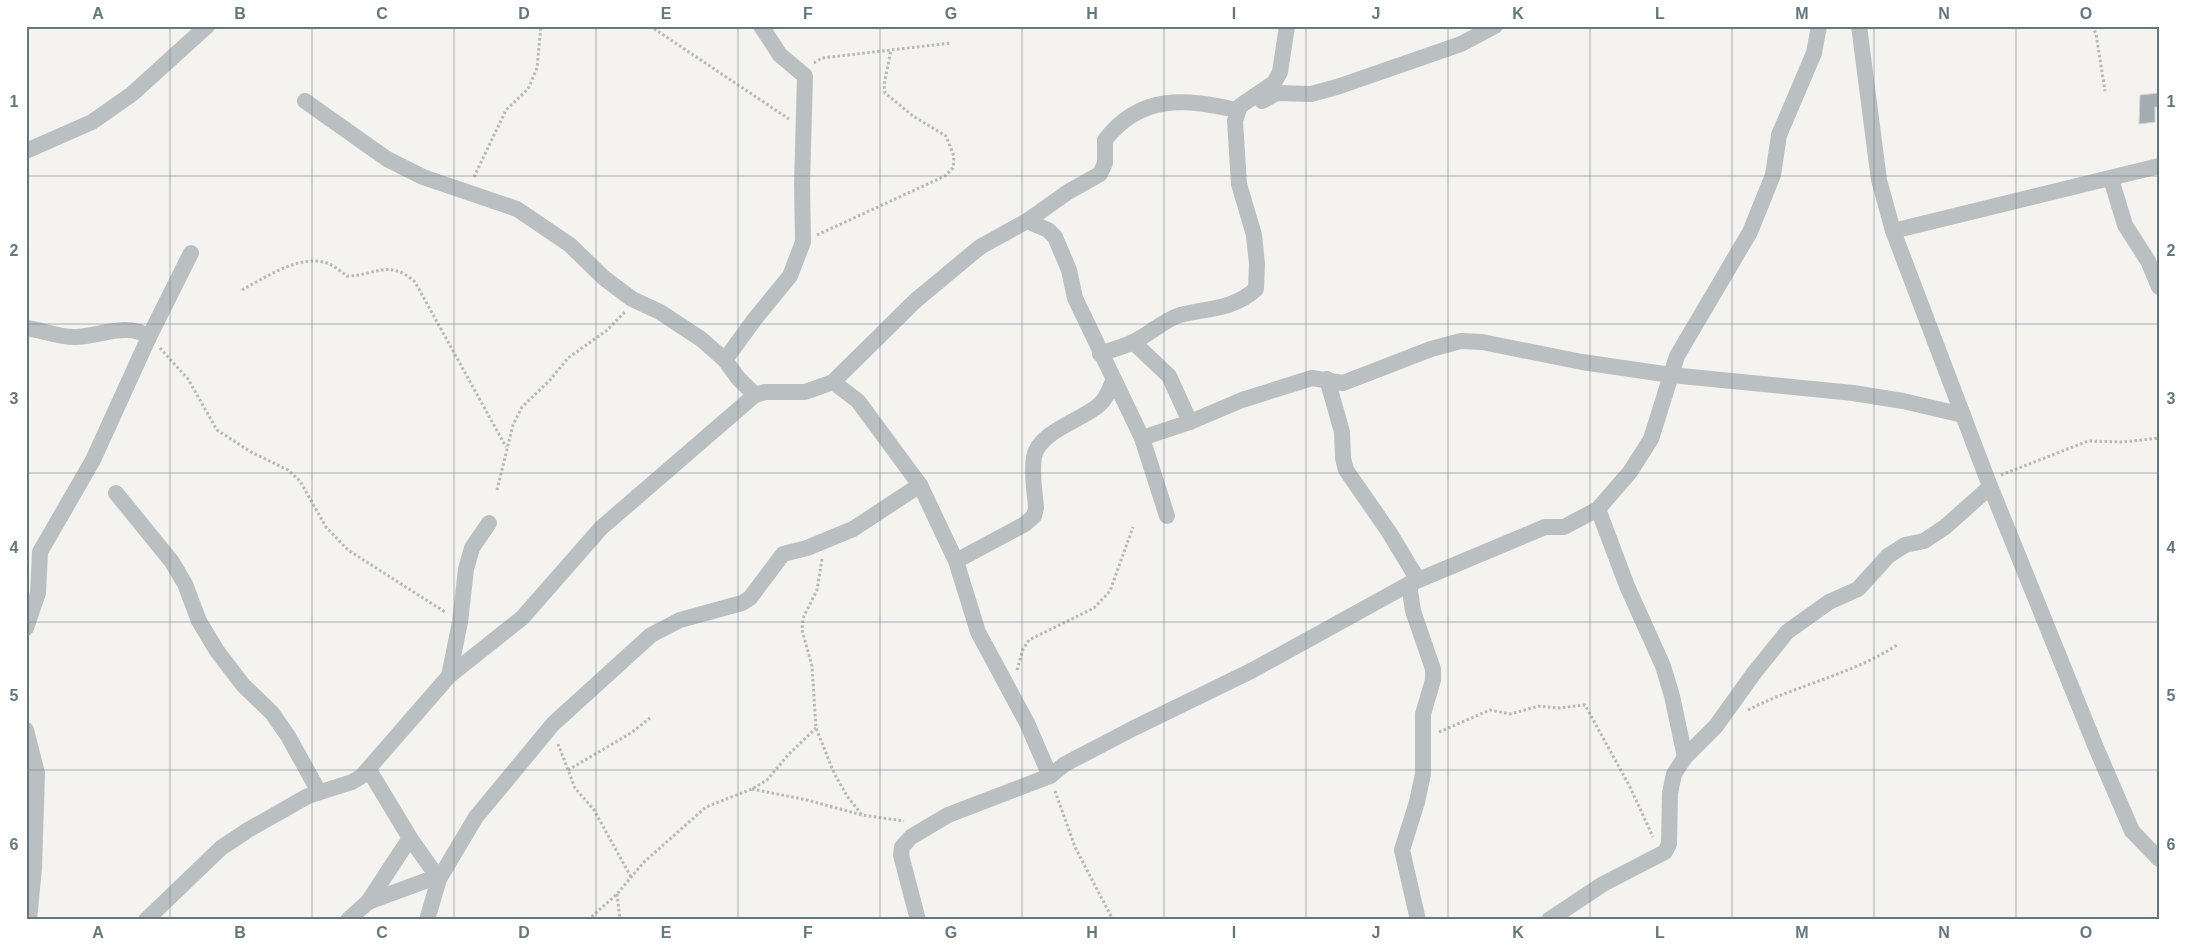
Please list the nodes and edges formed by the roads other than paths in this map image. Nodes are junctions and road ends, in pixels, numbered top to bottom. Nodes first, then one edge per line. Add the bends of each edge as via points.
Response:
1 (207, 26) edge
2 (761, 26) edge
3 (1287, 26) edge
4 (1495, 26) edge
5 (1819, 26) edge
6 (1859, 26) edge
7 (305, 101) dead end
8 (1242, 106) junction
9 (26, 150) edge
10 (2159, 166) edge
11 (2111, 179) junction
12 (1027, 221) junction
13 (1892, 231) junction
14 (191, 253) dead end
15 (2159, 287) edge
16 (26, 328) edge
17 (149, 337) junction
18 (1133, 342) junction
19 (1100, 354) junction
20 (725, 360) junction
21 (1671, 375) junction
22 (1327, 379) junction
23 (1113, 381) junction
24 (833, 382) junction
25 (755, 395) junction
26 (1963, 416) junction
27 (1190, 422) junction
28 (1142, 438) junction
29 (1989, 484) junction
30 (920, 485) junction
31 (116, 492) dead end
32 (1598, 509) junction
33 (1167, 516) dead end
34 (489, 523) dead end
35 (956, 562) junction
36 (1414, 582) junction
37 (26, 628) edge
38 (449, 676) junction
39 (26, 730) edge
40 (1685, 757) junction
41 (369, 770) junction
42 (1050, 776) junction
43 (319, 792) junction
44 (410, 838) junction
45 (2159, 859) edge
46 (437, 878) junction
47 (368, 902) junction
48 (29, 920) edge
49 (146, 920) edge
50 (348, 920) edge
51 (428, 920) edge
52 (918, 920) edge
53 (1418, 920) edge
54 (1549, 920) edge

1 - 9 street via 132,94 92,122
2 - 20 street via 780,55 805,76 803,242 790,276
3 - 8 street via 1280,72 1274,83
4 - 8 street via 1461,44 1311,94 1277,93
5 - 21 street via 1814,53 1779,135 1773,175 1750,232 1677,356
6 - 13 street via 1879,180
7 - 20 street via 387,159 423,177 517,209 570,245 604,278 701,339
8 - 12 street via 1160,102 1146,107 1105,140 1102,171
8 - 18 street via 1235,134 1239,176 1258,264 1256,289 1247,297 1229,304 1181,315 1162,323
10 - 11 street
11 - 13 street
11 - 15 street via 2125,225 2148,261
12 - 19 street via 1048,230 1055,237 1070,270 1075,298
12 - 24 street via 980,247 915,301
13 - 26 street
14 - 17 street
16 - 17 street via 74,337 140,330
17 - 37 street via 93,460 40,552 38,593
18 - 19 street
18 - 27 street via 1169,376
19 - 23 street
20 - 25 street
21 - 22 street via 1461,341 1431,349 1343,383
21 - 26 street via 1854,393
21 - 32 street via 1651,439 1630,472
22 - 27 street via 1312,378 1285,386
22 - 36 street via 1342,432 1346,470 1389,532
23 - 28 street
23 - 35 street via 1099,405 1038,446 1034,457 1034,516
24 - 25 street via 805,392
24 - 30 street via 858,401
25 - 38 street via 601,528 517,623
26 - 29 street
27 - 28 street
28 - 33 street
29 - 40 street via 1945,527 1924,541 1905,545 1888,556 1858,588 1829,602 1787,632 1716,726
29 - 45 street via 2132,831
30 - 35 street
30 - 46 street via 853,529 783,554 750,598 742,603 680,620 651,635 553,724 476,817
31 - 43 street via 172,562 185,584 199,621 217,651 243,685 272,713
32 - 36 street via 1575,523 1564,527 1545,527
32 - 40 street via 1663,666
34 - 38 street via 472,548 466,569
35 - 42 street via 978,632 1038,744
36 - 42 street via 1251,671 1074,760
36 - 53 street via 1413,611 1433,669 1433,680 1422,714 1423,774 1402,850
38 - 41 street
39 - 48 street via 37,774
40 - 54 street via 1674,774 1668,844 1661,856 1603,884
41 - 43 street via 352,782
41 - 44 street
42 - 52 street via 948,814 910,837 902,847 901,855
43 - 49 street via 221,848
44 - 46 street
44 - 47 street
46 - 47 street
46 - 51 street
47 - 50 street

